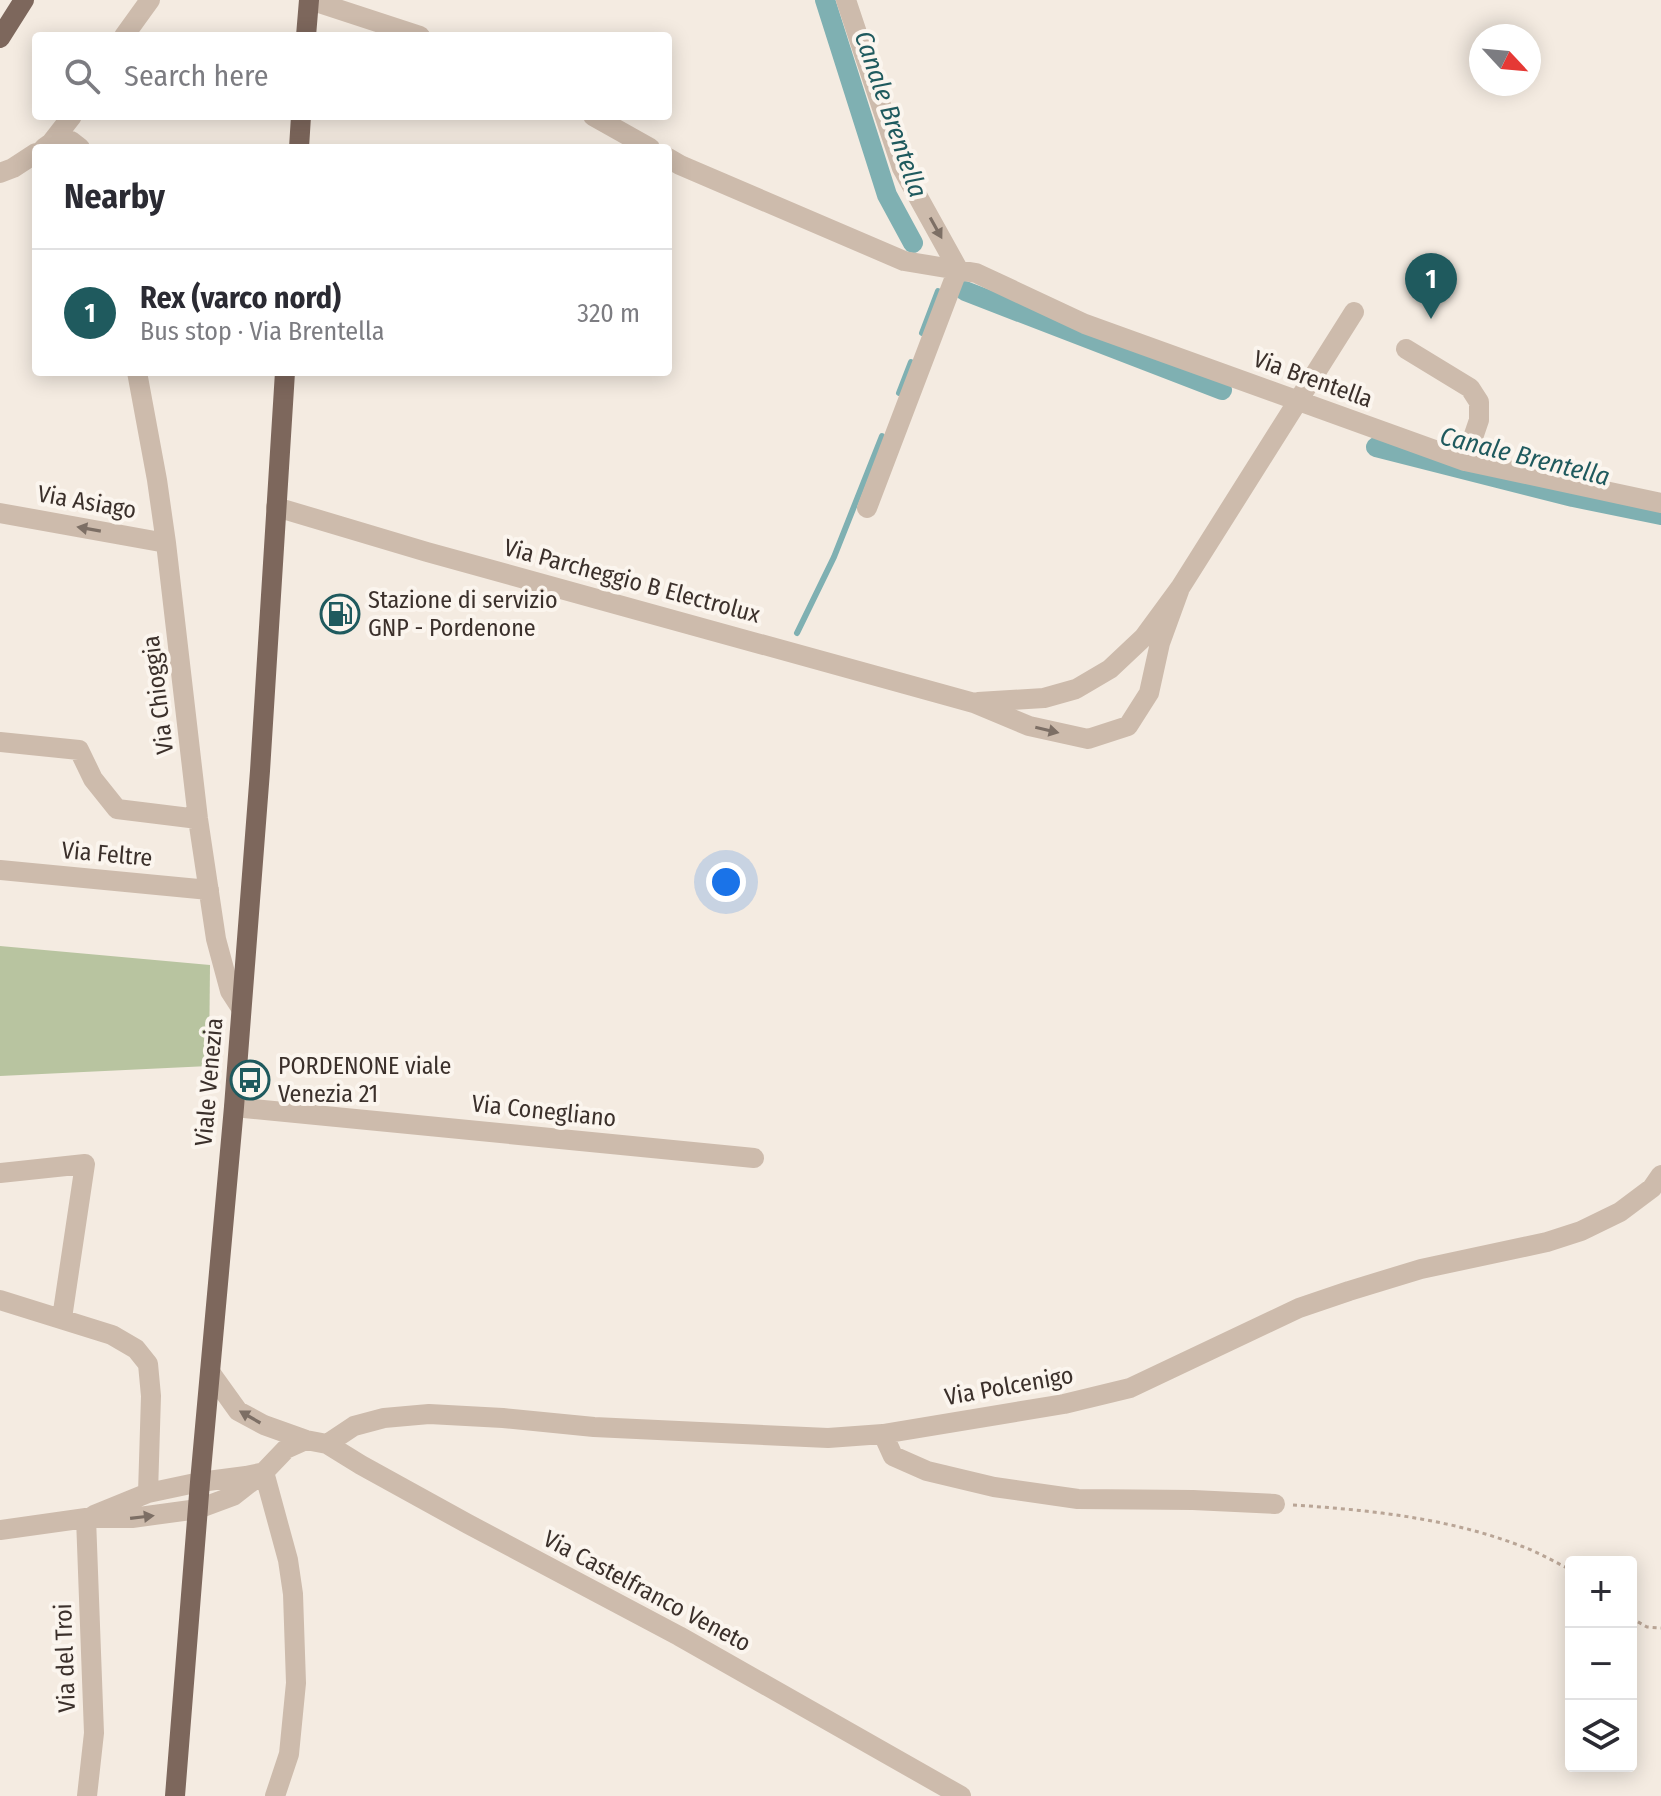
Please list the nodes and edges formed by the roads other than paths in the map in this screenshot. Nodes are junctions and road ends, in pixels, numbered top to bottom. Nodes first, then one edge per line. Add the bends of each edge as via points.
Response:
1 (24, 0) edge
2 (150, 0) edge
3 (846, 0) edge
4 (309, 3) edge
5 (127, 32) edge
6 (306, 32) edge
7 (407, 32) edge
8 (0, 38) edge
9 (68, 120) edge
10 (301, 120) edge
11 (600, 120) edge
12 (48, 144) edge
13 (299, 144) edge
14 (643, 144) edge
15 (32, 156) edge
16 (672, 160) edge
17 (0, 173) edge
18 (958, 269) junction
19 (1354, 312) dead end
20 (1406, 349) dead end
21 (138, 376) edge
22 (285, 376) edge
23 (1297, 401) junction
24 (1465, 461) junction
25 (1661, 503) edge
26 (276, 507) junction
27 (867, 508) dead end
28 (0, 513) edge
29 (166, 543) junction
30 (1180, 588) junction
31 (1131, 650) junction
32 (1155, 665) junction
33 (974, 703) junction
34 (0, 742) edge
35 (198, 819) junction
36 (0, 870) edge
37 (209, 890) junction
38 (241, 1008) junction
39 (234, 1107) junction
40 (754, 1158) dead end
41 (0, 1173) edge
42 (1661, 1175) edge
43 (0, 1300) edge
44 (62, 1318) junction
45 (210, 1372) junction
46 (883, 1434) junction
47 (306, 1440) junction
48 (327, 1444) junction
49 (264, 1472) junction
50 (200, 1482) junction
51 (148, 1493) junction
52 (1275, 1504) road end
53 (198, 1509) junction
54 (86, 1518) junction
55 (0, 1530) edge
56 (87, 1796) edge
57 (175, 1796) edge
58 (275, 1796) edge
59 (961, 1796) edge

1 - 8 main road
2 - 5 street
3 -> 18 street via 902,168
4 - 6 main road
4 - 7 street
9 - 12 street
10 - 13 main road
11 - 14 street
15 - 17 street
16 - 18 street, Via Brentella via 887,254 919,265
18 - 23 street, Via Brentella via 1085,324
18 - 27 street
19 - 23 street, Via Parcheggio B Electrolux
20 - 24 street via 1470,388 1479,402 1479,420
21 - 29 street, Via Chioggia
22 - 26 main road, Viale Venezia
23 - 24 street, Via Brentella
23 - 30 street, Via Parcheggio B Electrolux
24 - 25 street, Via Brentella
26 - 33 street, Via Parcheggio B Electrolux
26 - 38 main road, Viale Venezia
29 -> 28 street, Via Asiago
29 - 35 street, Via Chioggia
30 - 31 street, Via Parcheggio B Electrolux
30 - 32 street, Via Parcheggio B Electrolux
31 - 32 street
31 - 33 street, Via Parcheggio B Electrolux via 1076,689 1044,698
33 -> 32 street, Via Parcheggio B Electrolux via 1029,726 1088,739 1128,726 1149,693
34 - 35 street via 79,750 117,809
35 - 37 street, Via Chioggia
36 - 37 street, Via Feltre
37 - 38 street, Via Chioggia via 230,991
38 - 39 main road, Viale Venezia
39 - 40 street, Via Conegliano
39 - 45 main road, Viale Venezia
41 - 44 street via 85,1164
42 - 46 street, Via Polcenigo via 1620,1212 1581,1231 1421,1269 1299,1308 1130,1388
43 - 44 street
44 - 51 street via 112,1335 136,1349 148,1364
47 -> 45 street, Via Castelfranco Veneto via 238,1411
45 - 50 main road, Viale Venezia
46 - 48 street, Via Polcenigo via 760,1437 429,1414 354,1426
46 - 52 street via 893,1456 927,1471 994,1487 1078,1499
47 - 48 street, Via Castelfranco Veneto
47 - 49 street via 286,1449
48 - 59 street, Via Castelfranco Veneto
49 - 50 street
49 - 53 street via 233,1496
49 - 58 street via 293,1594 296,1683 289,1754
50 - 51 street
50 - 53 main road, Viale Venezia
51 - 54 street
54 -> 53 street
53 - 57 main road, Viale Venezia
54 - 55 street
54 - 56 street, Via del Troi via 94,1733

